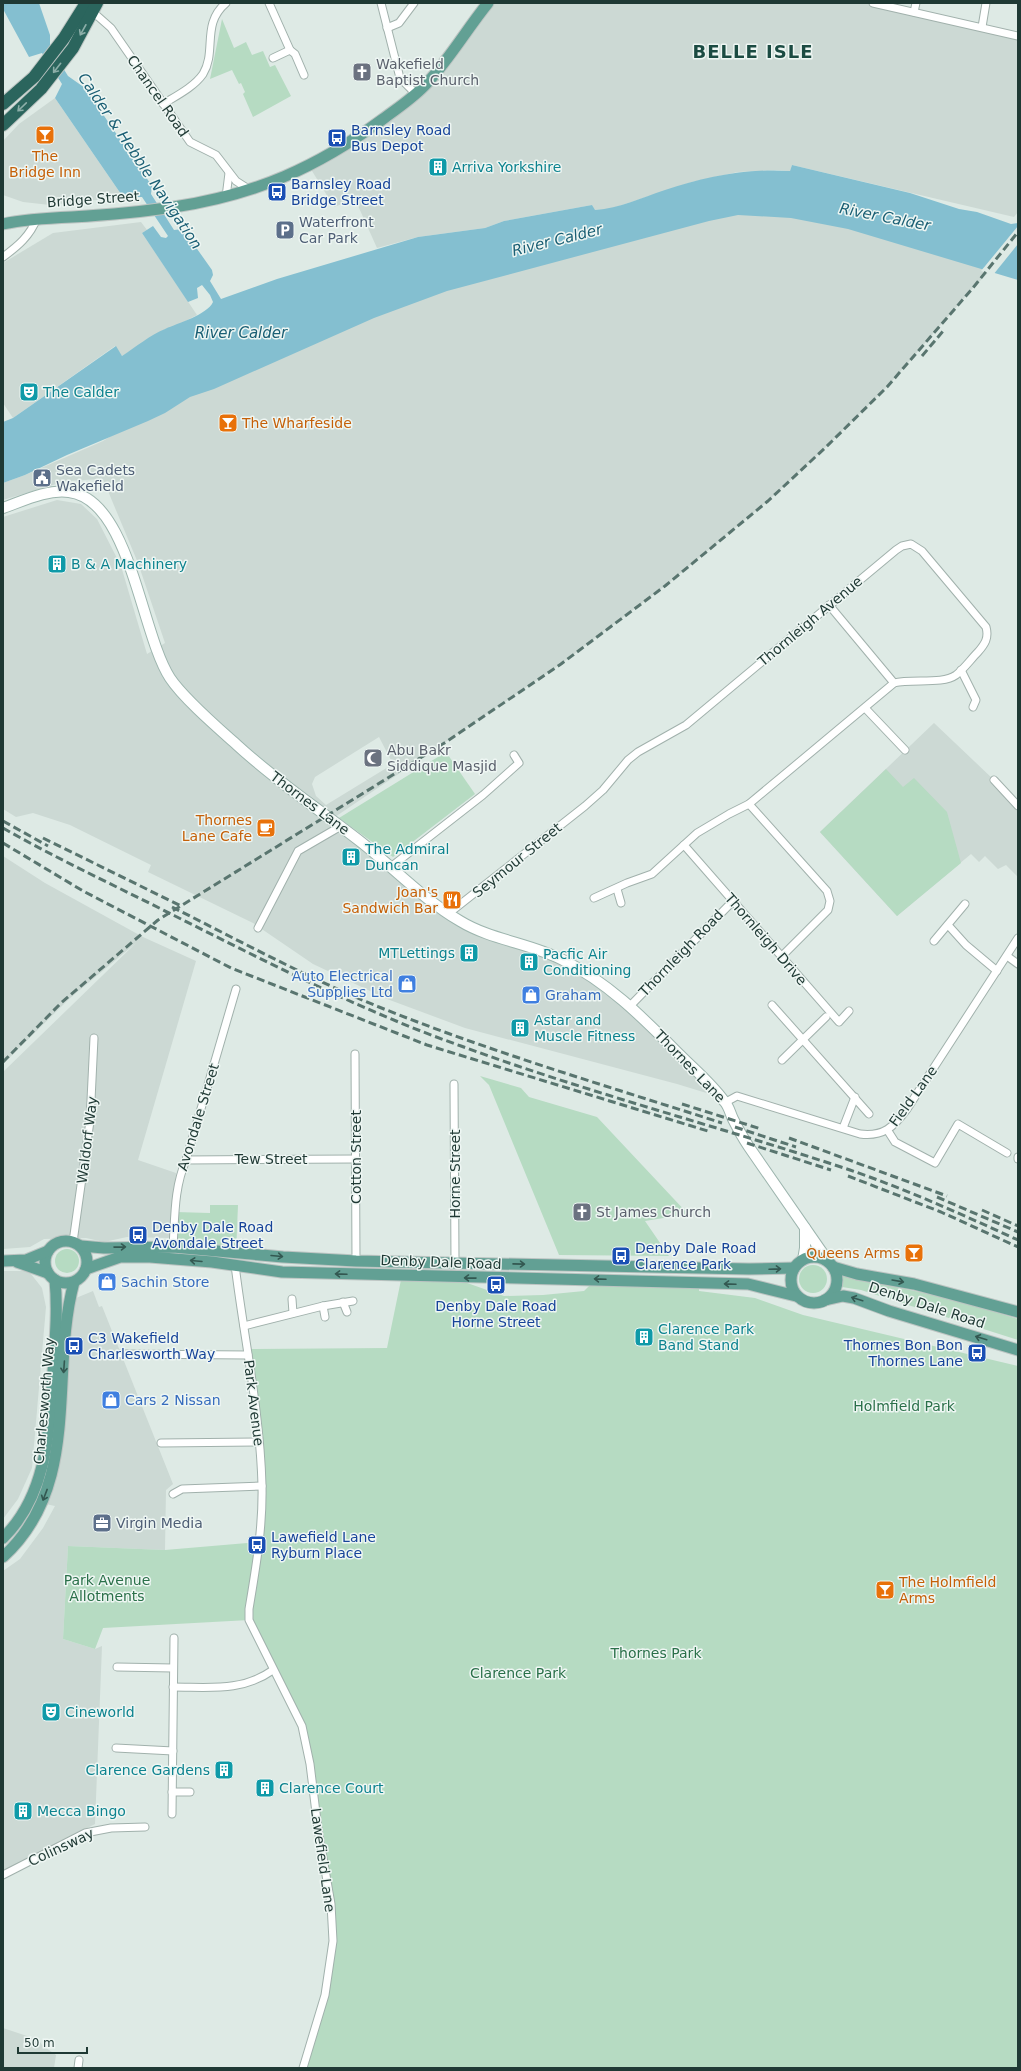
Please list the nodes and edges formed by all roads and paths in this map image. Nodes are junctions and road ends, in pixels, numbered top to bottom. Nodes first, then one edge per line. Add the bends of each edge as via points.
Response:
1 (226, 3) edge
2 (269, 3) edge
3 (381, 3) edge
4 (414, 3) edge
5 (488, 3) edge
6 (873, 3) edge
7 (916, 3) edge
8 (986, 3) edge
9 (92, 6) edge
10 (914, 12) junction
11 (982, 27) junction
12 (387, 28) junction
13 (1018, 36) edge
14 (290, 50) junction
15 (273, 58) dead end
16 (304, 75) dead end
17 (416, 94) junction
18 (3, 104) edge
19 (163, 104) junction
20 (3, 125) edge
21 (229, 173) junction
22 (250, 190) junction
23 (226, 197) junction
24 (3, 216) edge
25 (37, 218) junction
26 (24, 219) junction
27 (3, 224) edge
28 (3, 257) edge
29 (3, 508) edge
30 (829, 605) junction
31 (961, 670) junction
32 (894, 683) junction
33 (973, 707) dead end
34 (865, 708) junction
35 (906, 750) dead end
36 (514, 755) dead end
37 (994, 780) dead end
38 (749, 804) junction
39 (585, 806) joint
40 (1018, 806) edge
41 (340, 826) junction
42 (684, 845) junction
43 (392, 866) junction
44 (617, 889) junction
45 (594, 898) dead end
46 (733, 901) junction
47 (620, 902) dead end
48 (965, 904) dead end
49 (448, 914) junction
50 (948, 925) junction
51 (258, 928) dead end
52 (1018, 938) edge
53 (934, 941) dead end
54 (1007, 956) junction
55 (781, 957) junction
56 (1018, 964) edge
57 (997, 971) junction
58 (236, 989) dead end
59 (772, 1005) dead end
60 (630, 1006) junction
61 (849, 1011) dead end
62 (826, 1017) dead end
63 (94, 1038) dead end
64 (804, 1039) junction
65 (355, 1054) dead end
66 (782, 1060) dead end
67 (454, 1084) dead end
68 (855, 1097) junction
69 (726, 1102) junction
70 (869, 1114) dead end
71 (843, 1128) junction
72 (888, 1131) junction
73 (1007, 1153) dead end
74 (356, 1159) junction
75 (186, 1160) junction
76 (805, 1228) junction
77 (77, 1244) junction
78 (173, 1247) junction
79 (48, 1251) junction
80 (803, 1260) junction
81 (356, 1261) junction
82 (9, 1262) edge
83 (456, 1263) junction
84 (831, 1264) junction
85 (235, 1265) junction
86 (794, 1268) junction
87 (86, 1269) junction
88 (52, 1277) junction
89 (74, 1282) junction
90 (796, 1296) junction
91 (292, 1299) dead end
92 (825, 1300) junction
93 (343, 1302) junction
94 (353, 1302) dead end
95 (323, 1306) junction
96 (347, 1312) dead end
97 (1018, 1312) edge
98 (293, 1313) junction
99 (325, 1317) dead end
100 (244, 1326) junction
101 (1018, 1350) edge
102 (121, 1354) dead end
103 (248, 1355) junction
104 (259, 1442) junction
105 (161, 1443) dead end
106 (262, 1486) junction
107 (173, 1494) dead end
108 (3, 1538) edge
109 (260, 1542) joint
110 (3, 1557) edge
111 (174, 1638) dead end
112 (117, 1667) dead end
113 (174, 1668) junction
114 (273, 1670) junction
115 (173, 1687) junction
116 (116, 1748) dead end
117 (173, 1751) junction
118 (172, 1792) junction
119 (190, 1792) dead end
120 (172, 1814) dead end
121 (145, 1827) dead end
122 (3, 1875) edge
123 (79, 2060) dead end
124 (78, 2068) edge
125 (304, 2068) edge

1 - 19 street via 212,24 209,55 202,75
2 - 14 street
3 - 12 street
4 - 12 street via 399,23
5 - 17 main road, Bridge Street via 445,62
6 - 10 street
7 - 10 street
8 - 11 street
9 - 18 highway via 34,76
9 - 19 street, Chancel Road via 111,28
9 -> 20 highway via 73,48 41,88
10 - 11 street
11 - 13 street
12 - 17 street via 400,78
14 - 15 street
14 - 16 street via 295,54
17 - 22 main road, Bridge Street via 352,142 305,168
19 - 21 street, Chancel Road via 190,142 216,155
21 - 22 street, Chancel Road
21 - 23 street
22 - 23 main road, Bridge Street
23 - 25 main road, Bridge Street via 174,207 91,216
24 - 26 main road, Bridge Street
25 - 26 main road, Bridge Street
25 - 28 street, Bridge Street via 32,229
26 - 27 main road, Bridge Street
29 - 41 street, Thornes Lane via 50,493 69,492 93,503 115,530 132,572 146,622 170,677 238,747
30 - 31 street, Thornleigh Avenue via 896,550 906,544 916,546 988,632 985,644
30 - 32 street
30 - 39 street, Thornleigh Avenue via 686,725 628,760 603,790
31 - 32 street, Thornleigh Avenue via 948,678 904,680
31 - 33 street via 980,699
32 - 34 street
34 - 35 street
34 - 38 street
36 - 43 street via 520,763
37 - 40 street
38 - 42 street via 697,833
38 - 55 street via 827,891 830,901 828,910
39 - 49 street, Seymour Street
41 - 43 street, Thornes Lane
41 - 51 street via 298,851
42 - 44 street via 652,874 627,882
42 - 46 street, Thornleigh Drive
43 - 49 street, Thornes Lane
44 - 45 street
44 - 47 street
46 - 55 street, Thornleigh Drive
46 - 60 street, Thornleigh Road
48 - 50 street
49 - 60 street, Thornes Lane via 493,936 532,947 563,960 595,979
50 - 53 street
50 - 57 street via 966,945
52 - 54 street, Field Lane
54 - 56 street
54 - 57 street, Field Lane
55 - 61 street, Thornleigh Drive via 839,1022
57 - 72 street, Field Lane via 897,1124
58 - 75 street, Avondale Street
59 - 64 street
60 - 69 street, Thornes Lane
62 - 64 street
63 - 77 street, Waldorf Way via 90,1121
64 - 66 street
64 - 68 street
65 - 74 street, Cotton Street
67 - 83 street, Horne Street
68 - 70 street
68 - 71 street
69 - 71 street, Field Lane via 737,1096
69 - 76 street, Thornes Lane via 738,1131
71 - 72 street, Field Lane via 871,1135
72 - 73 street via 895,1142 935,1162 958,1124
74 - 75 street, Tew Street
74 - 81 street, Cotton Street
75 - 78 street, Avondale Street via 176,1192
76 - 80 street
76 - 84 street, Thornes Lane
77 -> 78 main road, Denby Dale Road via 104,1248
77 - 79 main road via 58,1242
77 - 87 main road via 87,1258
78 -> 81 main road, Denby Dale Road
79 - 82 main road via 26,1260
79 - 88 main road via 45,1262
80 - 84 main road via 820,1257
80 - 86 main road
81 - 83 main road, Denby Dale Road
82 - 88 main road
83 -> 86 main road, Denby Dale Road
84 - 92 main road via 835,1286
84 -> 97 main road, Denby Dale Road via 857,1274 914,1284
85 -> 87 main road, Denby Dale Road via 150,1257 120,1257
90 -> 85 main road, Denby Dale Road via 748,1284 282,1272
85 - 100 street, Park Avenue
86 - 90 main road via 792,1280
87 - 89 main road
88 - 89 main road via 61,1283
88 - 108 main road, Charlesworth Way via 57,1301 44,1461 27,1508
89 -> 110 main road, Charlesworth Way via 67,1314 58,1445 51,1477 30,1525 17,1545
90 - 92 main road via 805,1302 817,1303
91 - 98 street
101 -> 92 main road, Denby Dale Road via 854,1298 843,1296
93 - 94 street
93 - 95 street
93 - 96 street
95 - 98 street
95 - 99 street
98 - 100 street
100 - 103 street, Park Avenue
102 - 103 street
103 - 104 street, Park Avenue
104 - 105 street
104 - 106 street, Park Avenue
106 - 107 street via 182,1489
106 - 109 street, Park Avenue
109 - 114 street, Lawefield Lane via 249,1620
111 - 113 street
112 - 113 street
113 - 115 street
114 - 115 street via 236,1686
114 - 125 street, Lawefield Lane via 302,1726 331,1904 332,1941 325,1995
115 - 117 street
116 - 117 street
117 - 118 street
118 - 119 street
118 - 120 street
121 - 122 street, Colinsway via 112,1828 85,1834
123 - 124 street

